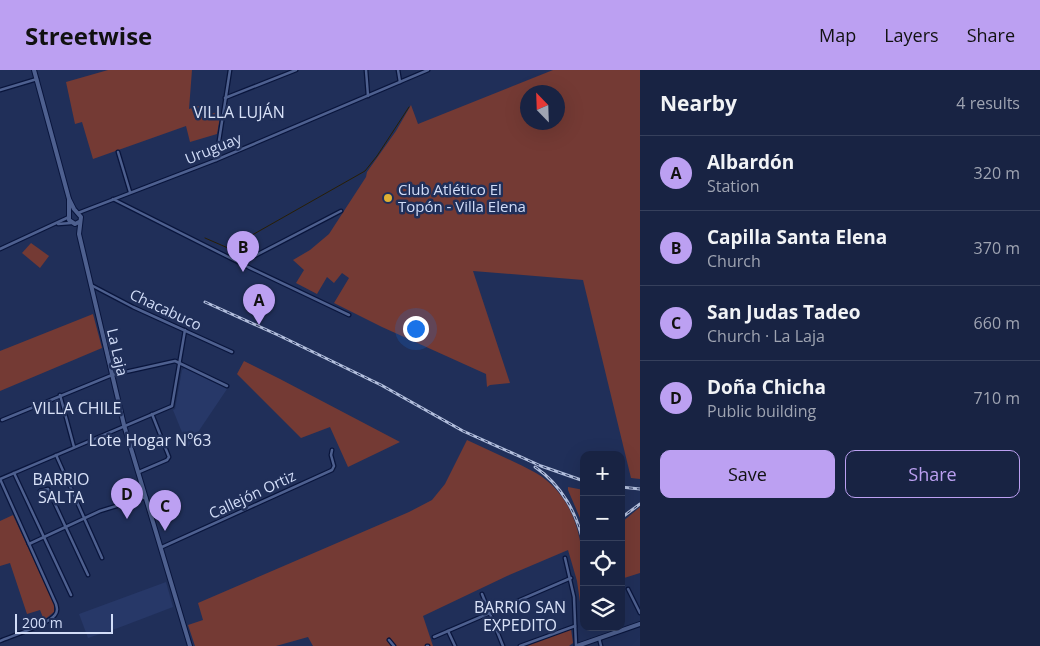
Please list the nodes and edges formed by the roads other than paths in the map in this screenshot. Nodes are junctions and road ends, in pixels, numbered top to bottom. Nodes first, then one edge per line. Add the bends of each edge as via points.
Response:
1 (34, 70) edge
2 (230, 70) edge
3 (296, 70) edge
4 (366, 70) edge
5 (398, 70) edge
6 (428, 70) edge
7 (291, 71) edge
8 (37, 79) junction
9 (400, 82) junction
10 (0, 90) edge
11 (368, 96) junction
12 (225, 98) junction
13 (118, 152) dead end
14 (216, 160) junction
15 (130, 192) junction
16 (113, 198) junction
17 (69, 199) junction
18 (88, 209) junction
19 (341, 210) dead end
20 (77, 212) junction
21 (69, 216) junction
22 (80, 220) junction
23 (72, 223) junction
24 (54, 224) junction
25 (78, 234) junction
26 (0, 249) edge
27 (241, 263) junction
28 (91, 284) junction
29 (350, 315) dead end
30 (185, 330) junction
31 (232, 352) dead end
32 (180, 363) junction
33 (112, 375) junction
34 (227, 386) dead end
35 (60, 395) junction
36 (152, 414) junction
37 (2, 420) dead end
38 (124, 425) junction
39 (74, 447) junction
40 (332, 450) dead end
41 (56, 455) junction
42 (139, 472) junction
43 (14, 473) junction
44 (0, 479) edge
45 (40, 491) dead end
46 (146, 497) junction
47 (85, 518) junction
48 (66, 526) junction
49 (43, 537) junction
50 (29, 544) junction
51 (162, 547) junction
52 (102, 558) dead end
53 (565, 558) dead end
54 (88, 575) dead end
55 (571, 578) junction
56 (628, 589) dead end
57 (482, 594) dead end
58 (71, 595) dead end
59 (490, 613) junction
60 (640, 613) edge
61 (640, 624) edge
62 (576, 626) junction
63 (448, 631) junction
64 (434, 637) dead end
65 (599, 638) junction
66 (389, 640) dead end
67 (0, 641) edge
68 (190, 646) edge
69 (394, 646) edge
70 (455, 646) edge
71 (503, 646) edge
72 (520, 646) edge
73 (576, 646) edge
74 (601, 646) edge

1 - 8 main road
2 - 12 street
3 - 7 street
4 - 11 street
5 - 9 street
6 - 9 street, Uruguay
7 - 12 street
8 - 10 street
8 - 17 main road
9 - 11 street, Uruguay
11 - 14 street, Uruguay
12 - 14 street
13 - 15 street
14 - 15 street, Uruguay
15 - 16 street, Uruguay
16 - 18 street, Uruguay
16 - 27 street
17 - 20 main road
17 - 21 main road
18 - 20 street, Uruguay
18 - 22 street
19 - 27 street
20 - 21 main road
20 - 22 main road
21 - 23 main road, La Laja
21 - 24 street
22 - 23 main road
22 - 25 main road, La Laja
23 - 24 street
23 - 25 main road, La Laja
24 - 26 street
25 - 28 main road, La Laja
27 - 29 street
28 - 30 street, Chacabuco
28 - 33 main road, La Laja
30 - 31 street, Chacabuco
30 - 32 street
32 - 33 street via 175,361
32 - 34 street
32 - 36 street via 172,406
33 - 35 street
33 - 38 main road, La Laja
35 - 37 street
35 - 39 street
36 - 38 street
36 - 42 street via 169,455 167,460
38 - 39 street
38 - 42 main road, La Laja
39 - 41 street
40 - 51 street, Callejón Ortiz via 332,470
41 - 43 street
41 - 47 street
42 - 46 main road, La Laja
43 - 44 street
43 - 49 street
44 - 50 street
45 - 48 street via 48,489
46 - 47 street
46 - 51 main road, La Laja
47 - 48 street
47 - 52 street
48 - 49 street
48 - 54 street
49 - 50 street
49 - 58 street
50 - 67 street via 57,612 45,622
51 - 68 main road, La Laja
53 - 55 street
55 - 59 street
55 - 62 street
56 - 60 street
57 - 59 street
59 - 63 street
59 - 71 street
61 - 65 main road
62 - 72 street
62 - 73 street
63 - 64 street
63 - 70 street
65 - 73 main road
65 - 74 street
66 - 69 street

